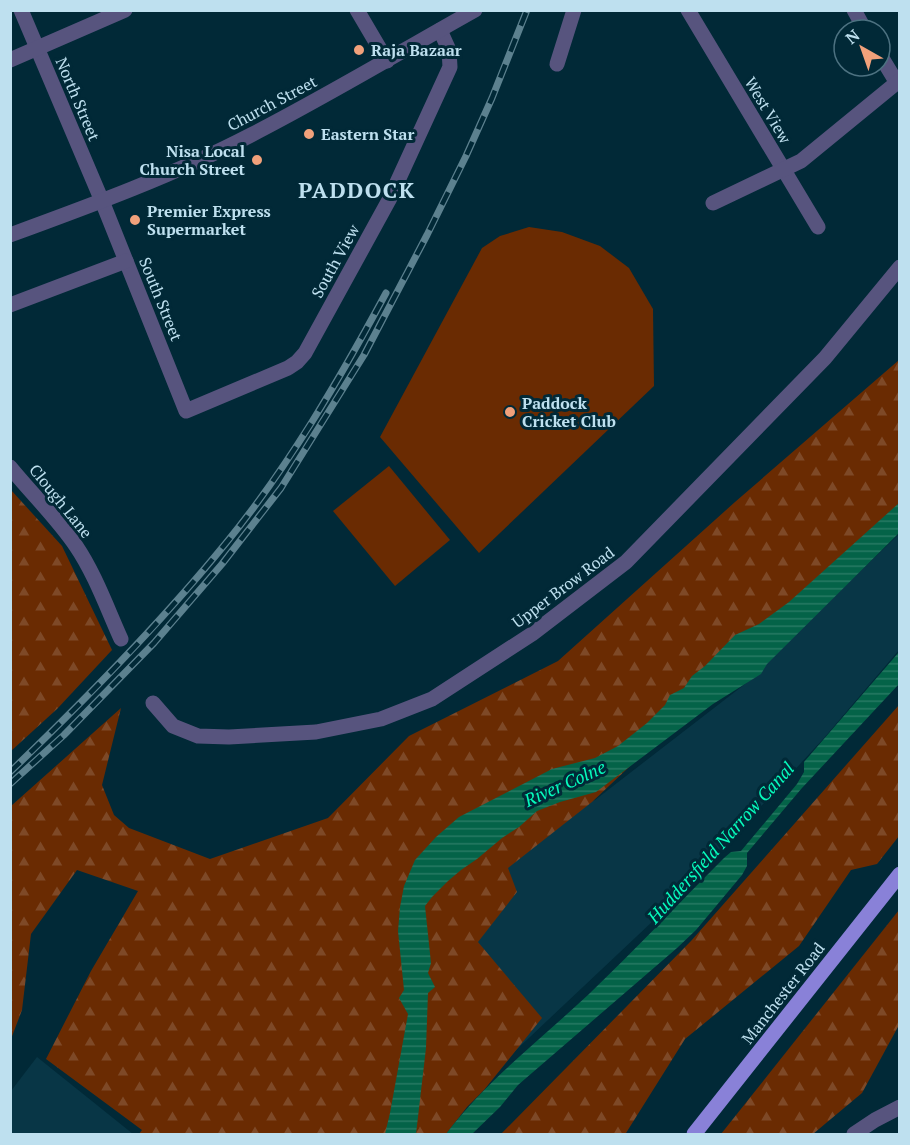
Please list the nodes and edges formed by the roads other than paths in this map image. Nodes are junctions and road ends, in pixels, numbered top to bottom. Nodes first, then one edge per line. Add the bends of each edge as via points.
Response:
1 (21, 10) edge
2 (125, 10) edge
3 (357, 10) edge
4 (474, 10) edge
5 (574, 10) edge
6 (688, 10) edge
7 (440, 30) junction
8 (37, 48) junction
9 (10, 60) edge
10 (387, 61) junction
11 (557, 64) dead end
12 (898, 82) edge
13 (783, 169) junction
14 (102, 201) junction
15 (713, 203) dead end
16 (818, 227) dead end
17 (10, 235) edge
18 (126, 261) junction
19 (900, 267) edge
20 (10, 305) edge
21 (186, 411) joint
22 (10, 467) edge
23 (121, 639) dead end
24 (153, 703) dead end
25 (900, 874) edge
26 (900, 1107) edge
27 (694, 1134) edge
28 (854, 1134) edge

1 - 8 street, North Street
2 - 8 street
3 - 10 street
4 - 7 street, Church Street
5 - 11 street
6 - 13 street, West View
7 - 10 street, Church Street
7 - 21 street, South View via 449,50 450,67 389,200 305,353 288,368
8 - 9 street
8 - 14 street, North Street
10 - 14 street, Church Street via 192,164
12 - 13 street via 801,161
13 - 15 street
13 - 16 street, West View
14 - 17 street, Church Street
14 - 18 street, South Street
18 - 20 street
18 - 21 street, South Street
19 - 24 street, Upper Brow Road via 825,358 626,562 532,634 432,699 381,719 316,732 229,737 198,736 173,726
22 - 23 street, Clough Lane via 65,530 105,587
25 - 27 main road, Manchester Road
26 - 28 street

